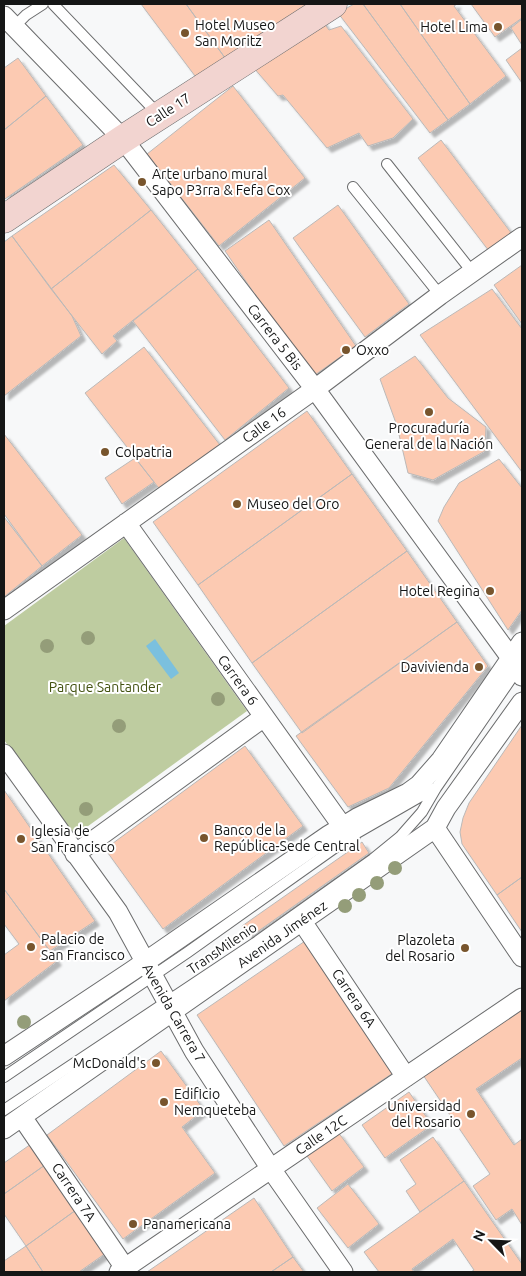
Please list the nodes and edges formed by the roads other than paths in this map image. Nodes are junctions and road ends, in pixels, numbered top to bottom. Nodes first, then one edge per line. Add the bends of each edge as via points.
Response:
1 (42, 4) edge
2 (53, 4) edge
3 (332, 4) edge
4 (9, 22) edge
5 (160, 116) junction
6 (123, 139) junction
7 (387, 164) dead end
8 (353, 187) dead end
9 (4, 219) edge
10 (522, 237) edge
11 (473, 273) junction
12 (440, 295) junction
13 (315, 388) junction
14 (126, 523) junction
15 (4, 610) edge
16 (522, 642) edge
17 (518, 666) edge
18 (522, 702) edge
19 (264, 717) junction
20 (4, 754) edge
21 (436, 788) junction
22 (435, 828) junction
23 (347, 832) junction
24 (75, 854) junction
25 (301, 920) junction
26 (522, 957) edge
27 (149, 969) junction
28 (522, 998) edge
29 (169, 1006) junction
30 (4, 1056) edge
31 (4, 1077) edge
32 (406, 1077) junction
33 (4, 1110) edge
34 (22, 1117) junction
35 (4, 1129) edge
36 (271, 1169) junction
37 (122, 1270) edge
38 (343, 1272) edge

1 - 4 lane
2 - 5 lane
3 - 5 street, Calle 17
4 - 6 street, Carrera 5 Bis
5 - 6 street, Calle 17
6 - 9 street, Calle 17
6 - 13 street, Carrera 5 Bis
7 - 11 lane
8 - 12 lane
10 - 11 street, Calle 16
11 - 12 street, Calle 16
12 - 13 street, Calle 16
13 - 14 street, Calle 16
13 - 17 street, Carrera 5 Bis
14 - 15 street, Calle 16
14 - 19 street, Carrera 6
16 - 17 street
17 - 21 lane, TransMilenio
17 - 23 street via 419,785
18 - 22 street, Avenida Jiménez
19 - 23 street, Carrera 6
19 - 24 street
20 - 24 street, Avenida Carrera 7
21 - 23 lane, TransMilenio
21 - 29 lane, TransMilenio via 415,822 400,838
22 - 25 street, Avenida Jiménez
22 - 26 street
23 - 27 street
24 - 27 street, Avenida Carrera 7 via 118,912
25 - 29 street, Avenida Jiménez
25 - 32 street, Carrera 6A
27 - 29 street, Avenida Carrera 7
27 - 30 street
27 - 31 lane
28 - 32 street, Calle 12C
29 - 33 lane, TransMilenio
29 - 34 street, Avenida Jiménez
29 - 36 street, Avenida Carrera 7 via 194,1051
32 - 36 street, Calle 12C
34 - 35 street, Avenida Jiménez
34 - 37 street, Carrera 7A
36 - 37 street, Calle 12C
36 - 38 street, Avenida Carrera 7

